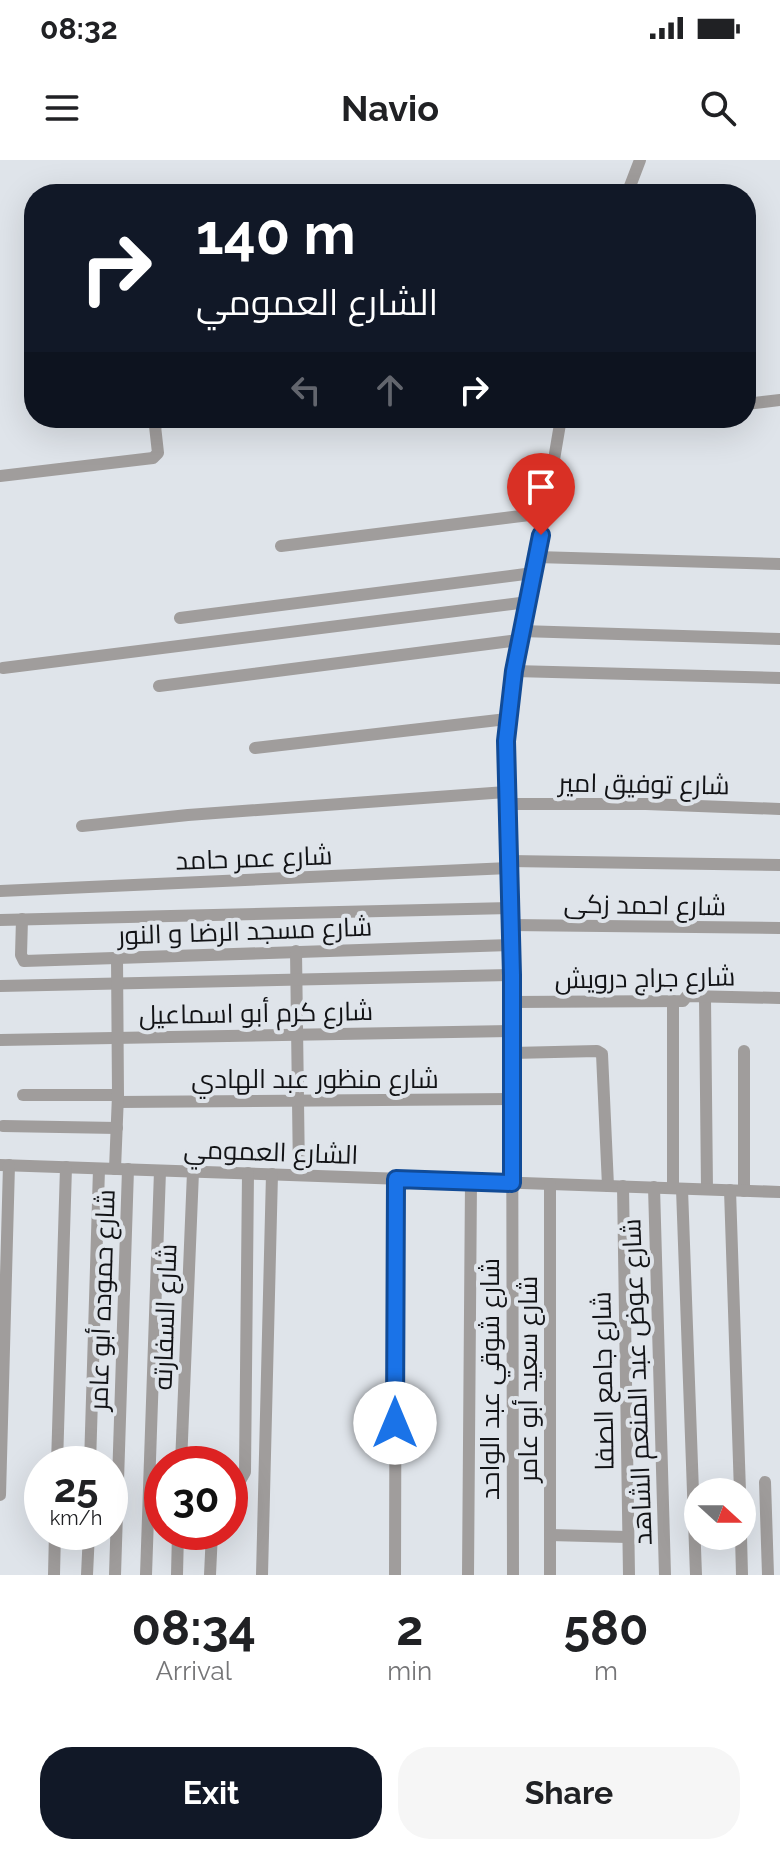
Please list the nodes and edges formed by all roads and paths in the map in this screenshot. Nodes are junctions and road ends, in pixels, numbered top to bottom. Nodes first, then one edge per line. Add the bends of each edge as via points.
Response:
1 (640, 160) edge
2 (631, 184) edge
3 (780, 400) edge
4 (756, 403) edge
5 (155, 428) edge
6 (559, 428) edge
7 (0, 476) edge
8 (545, 513) junction
9 (281, 546) dead end
10 (536, 557) junction
11 (780, 564) edge
12 (533, 573) junction
13 (528, 602) junction
14 (180, 618) dead end
15 (520, 636) junction
16 (780, 639) edge
17 (3, 668) dead end
18 (514, 671) junction
19 (780, 678) edge
20 (159, 686) dead end
21 (507, 719) junction
22 (255, 748) dead end
23 (506, 798) junction
24 (780, 809) edge
25 (82, 826) dead end
26 (509, 864) junction
27 (780, 865) edge
28 (0, 891) edge
29 (510, 908) junction
30 (22, 919) junction
31 (0, 920) edge
32 (510, 925) junction
33 (780, 928) edge
34 (511, 945) junction
35 (296, 951) junction
36 (117, 958) junction
37 (512, 975) junction
38 (297, 979) junction
39 (118, 983) junction
40 (0, 986) edge
41 (705, 998) junction
42 (780, 998) edge
43 (673, 1001) junction
44 (512, 1002) junction
45 (512, 1031) junction
46 (298, 1033) junction
47 (119, 1037) junction
48 (0, 1040) edge
49 (744, 1051) dead end
50 (512, 1053) junction
51 (23, 1095) dead end
52 (118, 1099) junction
53 (513, 1099) junction
54 (300, 1102) junction
55 (3, 1126) dead end
56 (117, 1128) junction
57 (4, 1165) edge
58 (66, 1167) junction
59 (99, 1169) junction
60 (121, 1169) junction
61 (160, 1171) junction
62 (193, 1172) junction
63 (248, 1173) junction
64 (272, 1174) junction
65 (299, 1175) junction
66 (396, 1179) junction
67 (471, 1181) junction
68 (512, 1183) junction
69 (550, 1184) junction
70 (608, 1186) junction
71 (623, 1186) junction
72 (654, 1187) junction
73 (678, 1188) junction
74 (707, 1189) junction
75 (730, 1190) junction
76 (744, 1191) junction
77 (780, 1192) edge
78 (58, 1446) edge
79 (91, 1446) edge
80 (182, 1446) edge
81 (245, 1446) edge
82 (740, 1478) edge
83 (765, 1482) dead end
84 (0, 1495) edge
85 (550, 1535) junction
86 (627, 1537) junction
87 (55, 1550) edge
88 (88, 1550) edge
89 (178, 1550) edge
90 (211, 1550) edge
91 (741, 1550) edge
92 (54, 1575) edge
93 (87, 1575) edge
94 (115, 1575) edge
95 (146, 1575) edge
96 (177, 1575) edge
97 (210, 1575) edge
98 (262, 1575) edge
99 (395, 1575) edge
100 (468, 1575) edge
101 (513, 1575) edge
102 (550, 1575) edge
103 (629, 1575) edge
104 (665, 1575) edge
105 (696, 1575) edge
106 (742, 1575) edge
107 (768, 1575) edge

1 - 2 street
3 - 4 street
5 - 7 street via 158,453 153,458
6 - 8 street, شارع شوقي عبد الواحد
8 - 9 street
8 - 10 street, شارع شوقي عبد الواحد
10 - 11 street
10 - 12 street, شارع شوقي عبد الواحد
12 - 13 street, شارع شوقي عبد الواحد
12 - 14 street
13 - 15 street, شارع شوقي عبد الواحد
13 - 17 street
15 - 16 street
15 - 18 street, شارع شوقي عبد الواحد
15 - 20 street
18 - 19 street
18 - 21 street, شارع شوقي عبد الواحد
21 - 22 street
21 - 23 street, شارع شوقي عبد الواحد
23 - 24 street, شارع توفيق امير
23 - 25 street, شارع توفيق امير
23 - 26 street, شارع شوقي عبد الواحد
26 - 27 street, شارع عمر حامد
26 - 28 street, شارع عمر حامد
26 - 29 street, شارع شوقي عبد الواحد
29 - 30 street
29 - 32 street, شارع شوقي عبد الواحد
30 - 31 street
30 - 36 street, شارع مسجد الرضا و النور via 24,961
32 - 33 street, شارع احمد زكى
32 - 34 street, شارع شوقي عبد الواحد
34 - 35 street, شارع مسجد الرضا و النور
34 - 37 street, شارع شوقي عبد الواحد
35 - 36 street, شارع مسجد الرضا و النور
35 - 38 street
36 - 39 street, شارع حموده أبو عامر
37 - 38 street
37 - 44 street, شارع شوقي عبد الواحد
38 - 39 street
38 - 46 street
39 - 40 street
39 - 47 street, شارع حموده أبو عامر
41 - 42 street, شارع جراج درويش
41 - 43 street, شارع جراج درويش
41 - 74 street
43 - 44 street, شارع جراج درويش
43 - 73 street
44 - 45 street, شارع شوقي عبد الواحد
45 - 46 street, شارع كرم أبو اسماعيل
45 - 50 street, شارع شوقي عبد الواحد
46 - 47 street, شارع كرم أبو اسماعيل
46 - 54 street
47 - 48 street, شارع كرم أبو اسماعيل
47 - 52 street, شارع حموده أبو عامر
49 - 76 street
50 - 53 street, شارع شوقي عبد الواحد
50 - 70 street via 602,1054
51 - 52 street, شارع منظور عبد الهادي
52 - 54 street, شارع منظور عبد الهادي
52 - 56 street, شارع حموده أبو عامر
53 - 54 street, شارع منظور عبد الهادي
53 - 68 street, شارع شوقي عبد الواحد
54 - 65 street
55 - 56 street
56 - 60 street, شارع حموده أبو عامر
57 - 58 street, الشارع العمومي
57 - 84 street
58 - 59 street, الشارع العمومي
58 - 78 street
59 - 60 street, الشارع العمومي
59 - 79 street
60 - 61 street, الشارع العمومي
60 - 94 street, شارع حموده أبو عامر
61 - 62 street, الشارع العمومي
61 - 95 street
62 - 63 street, الشارع العمومي
62 - 80 street, شارع السفارته
63 - 64 street, الشارع العمومي
63 - 81 street
64 - 65 street, الشارع العمومي
64 - 98 street
65 - 66 street, الشارع العمومي
66 - 67 street, الشارع العمومي
66 - 99 street
67 - 68 street, الشارع العمومي
67 - 100 street
68 - 69 street, الشارع العمومي
68 - 101 street, شارع شوقي عبد الواحد
69 - 70 street, الشارع العمومي
69 - 85 street, شارع سعيد أبو عامر
70 - 71 street, الشارع العمومي
71 - 72 street, الشارع العمومي
71 - 86 street, شارع جامع الصفا
72 - 73 street, الشارع العمومي
72 - 104 street, شارع عوض عبد المنعم الشاهد
73 - 74 street, الشارع العمومي
73 - 105 street
74 - 75 street, الشارع العمومي
75 - 76 street, الشارع العمومي
75 - 82 street
76 - 77 street, الشارع العمومي
83 - 107 street
85 - 86 street
85 - 102 street, شارع سعيد أبو عامر
86 - 103 street, شارع جامع الصفا
87 - 92 street
88 - 93 street
89 - 96 street
90 - 97 street
91 - 106 street

